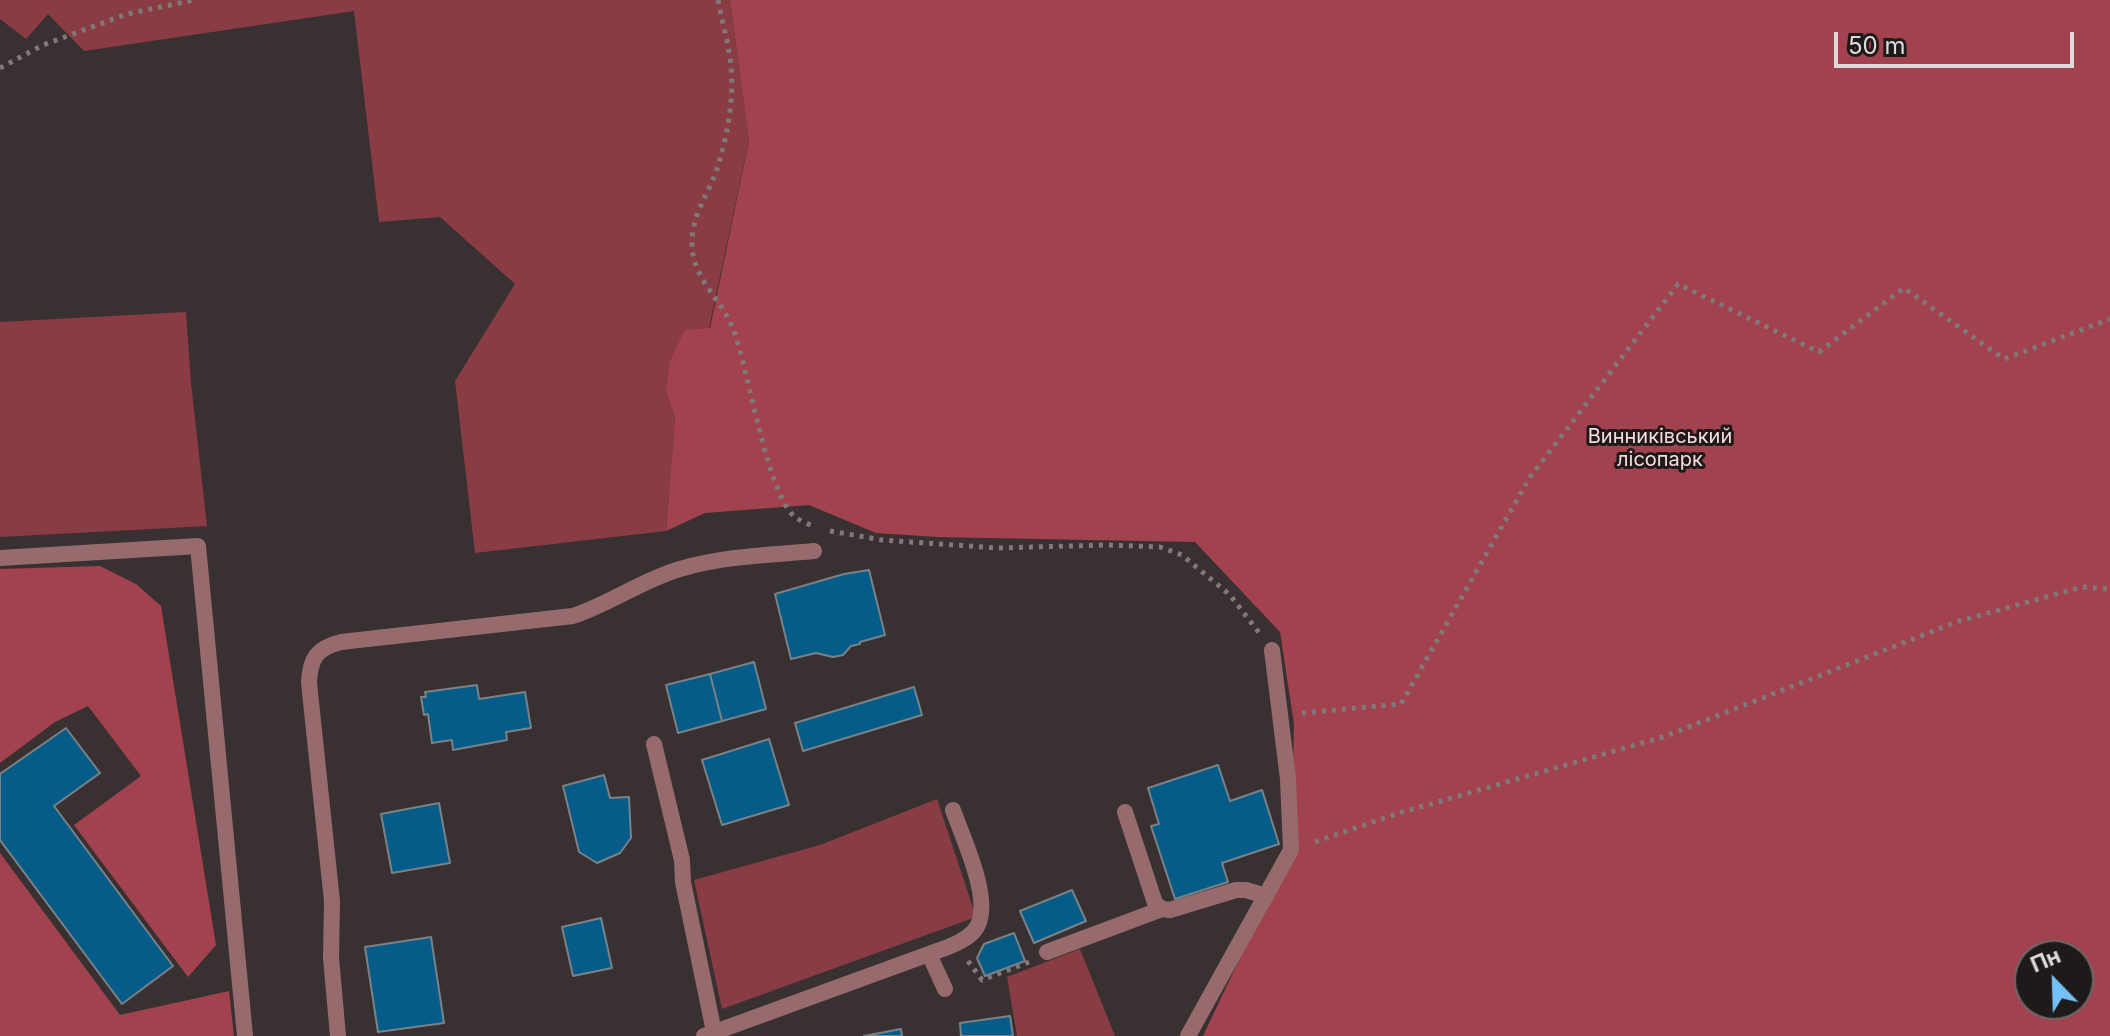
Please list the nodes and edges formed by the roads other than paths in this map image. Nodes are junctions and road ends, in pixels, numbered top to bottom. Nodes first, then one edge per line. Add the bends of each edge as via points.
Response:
1 (814, 551) dead end
2 (0, 558) edge
3 (1272, 650) road end
4 (654, 744) dead end
5 (953, 810) dead end
6 (1125, 812) dead end
7 (1266, 896) junction
8 (1162, 909) junction
9 (1047, 952) road end
10 (929, 954) junction
11 (945, 989) dead end
12 (709, 1034) edge
13 (245, 1036) edge
14 (338, 1036) edge
15 (1188, 1036) edge

1 - 14 street via 680,569 573,616 341,642 315,654 309,683 332,901
2 - 13 street via 198,546
3 - 7 street via 1291,850
4 - 12 street via 682,860
5 - 10 street via 979,886 982,918 964,939
6 - 8 street via 1155,903
7 - 8 street via 1236,890
7 - 15 street
8 - 9 street
10 - 11 street
10 - 12 street

